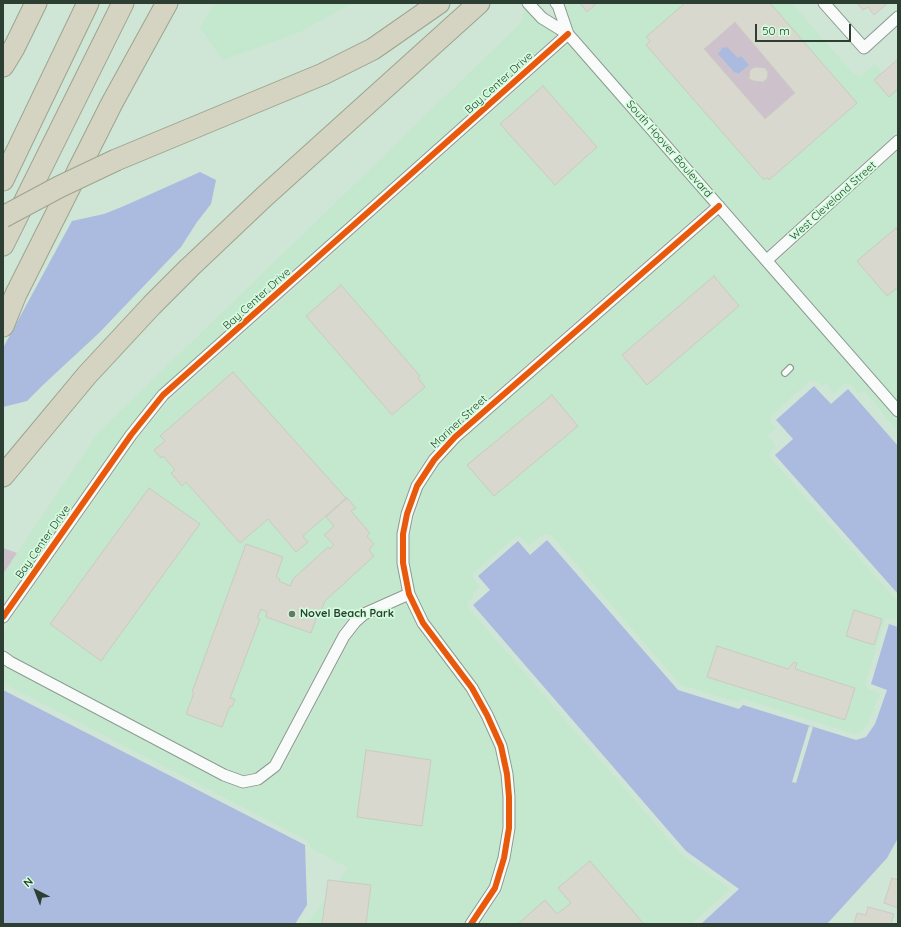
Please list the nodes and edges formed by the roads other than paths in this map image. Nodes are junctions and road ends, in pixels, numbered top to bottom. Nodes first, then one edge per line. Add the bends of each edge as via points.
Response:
1 (36, 3) edge
2 (88, 3) edge
3 (123, 3) edge
4 (167, 3) edge
5 (439, 3) edge
6 (479, 3) edge
7 (528, 3) edge
8 (556, 3) edge
9 (824, 3) edge
10 (898, 17) edge
11 (568, 34) junction
12 (3, 66) edge
13 (898, 141) edge
14 (3, 180) edge
15 (719, 206) junction
16 (3, 217) edge
17 (3, 245) edge
18 (767, 260) junction
19 (3, 326) edge
20 (790, 368) dead end
21 (785, 373) dead end
22 (898, 411) edge
23 (3, 476) edge
24 (409, 594) junction
25 (3, 617) edge
26 (3, 657) edge
27 (471, 924) edge

1 - 12 highway
2 - 14 highway
3 - 17 highway
4 - 19 highway via 112,103 16,294
5 - 16 highway, bridge via 373,49 323,74 116,160
6 - 23 highway via 188,268 87,375
7 - 11 street, South Hoover Boulevard via 542,18
8 - 11 street
9 - 10 street via 864,48
11 - 15 street, South Hoover Boulevard
11 - 25 street, Bay Center Drive via 163,395
13 - 18 street, West Cleveland Street
15 - 18 street, South Hoover Boulevard
15 - 24 street, Mariner Street via 461,432 434,460 417,486 403,534 403,563
18 - 22 street, South Hoover Boulevard
20 - 21 lane
24 - 26 street via 364,614 355,622 344,636 275,766 258,780 243,782 217,771
24 - 27 street, Mariner Street via 423,623 472,688 488,715 501,746 509,797 510,828 495,888

